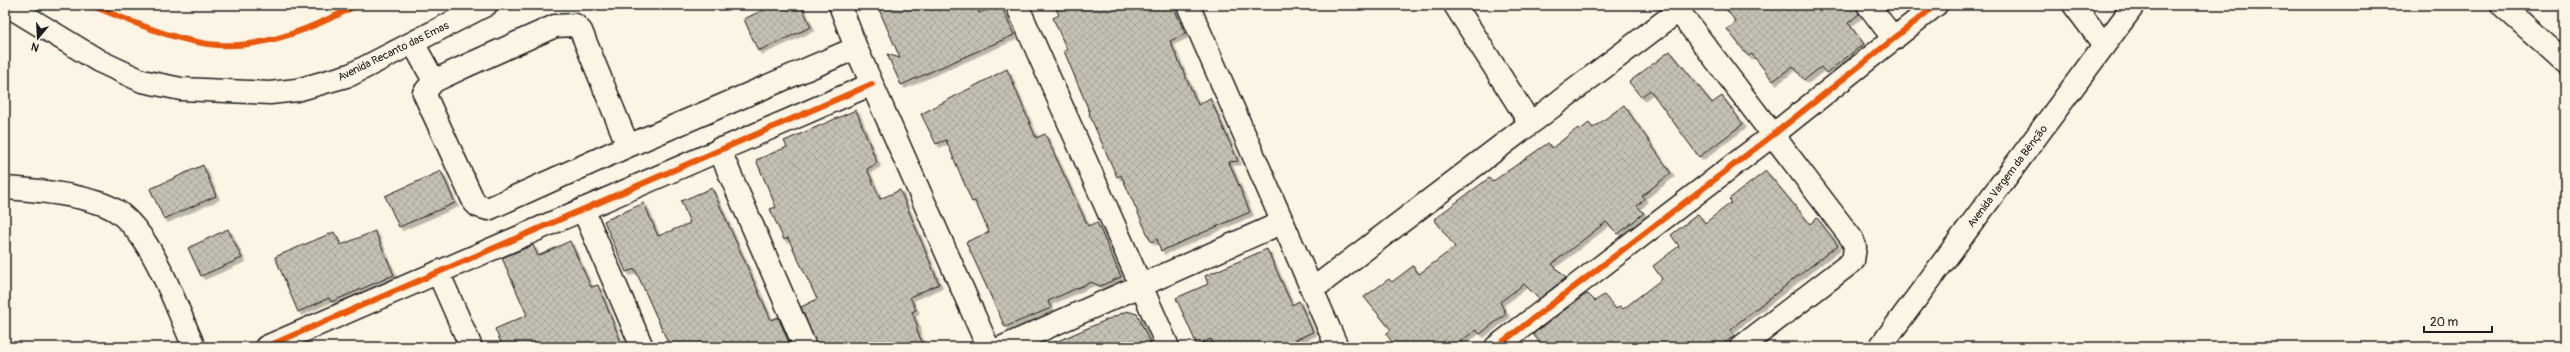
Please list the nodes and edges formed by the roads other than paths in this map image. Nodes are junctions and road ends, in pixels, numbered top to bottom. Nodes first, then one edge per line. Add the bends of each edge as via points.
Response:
1 (7, 5) edge
2 (486, 5) edge
3 (840, 5) edge
4 (1017, 5) edge
5 (1188, 5) edge
6 (1454, 5) edge
7 (1868, 5) edge
8 (1936, 5) edge
9 (2074, 5) edge
10 (2134, 5) edge
11 (2502, 5) edge
12 (1676, 8) edge
13 (1894, 39) junction
14 (413, 43) junction
15 (2104, 45) junction
16 (856, 48) junction
17 (2565, 62) edge
18 (434, 81) junction
19 (872, 84) junction
20 (1530, 123) junction
21 (1774, 134) junction
22 (628, 146) junction
23 (719, 149) junction
24 (5, 188) edge
25 (583, 209) junction
26 (1283, 222) junction
27 (438, 272) junction
28 (1142, 286) junction
29 (1312, 289) junction
30 (1889, 343) edge
31 (194, 347) edge
32 (266, 347) edge
33 (471, 347) edge
34 (642, 347) edge
35 (805, 347) edge
36 (988, 347) edge
37 (1003, 347) edge
38 (1168, 347) edge
39 (1337, 347) edge
40 (1496, 347) edge
41 (1741, 347) edge

1 - 14 street, Avenida Recanto das Emas via 99,61 142,81 180,89 270,93 296,90 350,75
2 - 14 street, Avenida Recanto das Emas
3 - 16 street
4 - 28 street
5 - 26 street
6 - 20 street
7 - 13 street
8 - 13 street
9 - 15 street
10 - 15 street, Avenida Vargem da Bênção
11 - 17 street
12 - 20 street
12 - 21 street
13 - 21 street
14 - 18 street
15 - 30 street, Avenida Vargem da Bênção
16 - 19 street
16 - 22 street
18 - 22 street via 555,26 575,25 581,31
18 - 22 street via 426,88 425,97 474,202 482,208 488,210
19 - 23 street
19 - 36 street
20 - 29 street
21 - 40 street
21 - 41 street via 1852,238 1855,255 1853,261
23 - 25 street
23 - 35 street
24 - 31 street via 40,190 99,203 118,212 148,245
25 - 27 street
25 - 34 street
26 - 28 street
26 - 29 street
27 - 32 street
27 - 33 street
28 - 37 street
28 - 38 street
29 - 39 street

